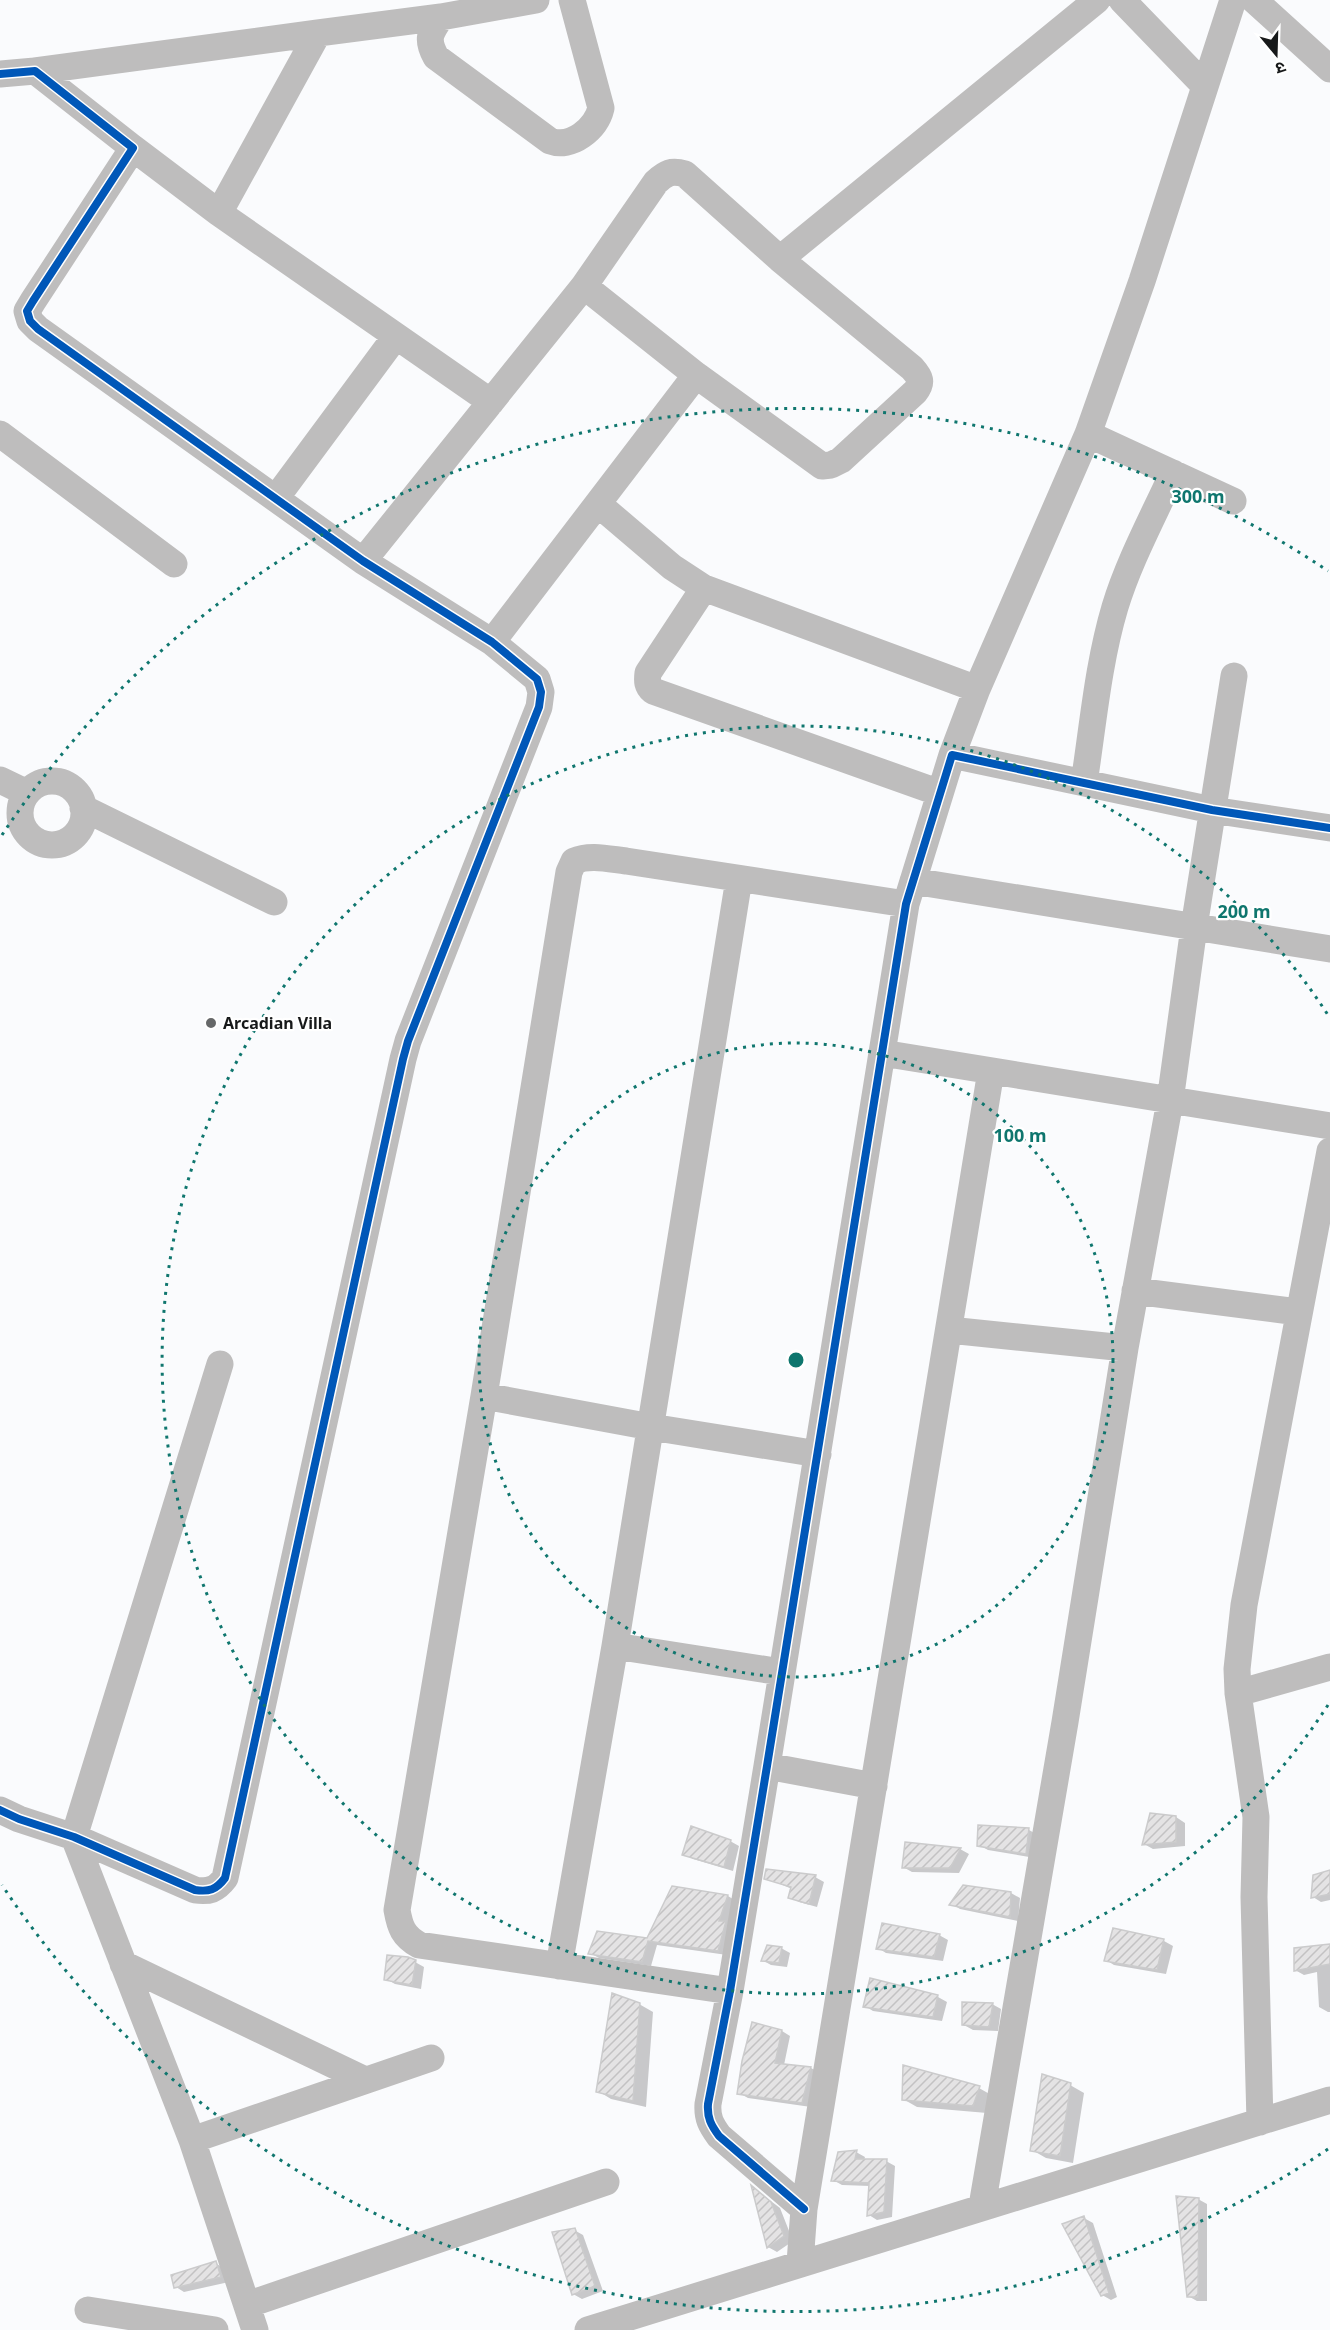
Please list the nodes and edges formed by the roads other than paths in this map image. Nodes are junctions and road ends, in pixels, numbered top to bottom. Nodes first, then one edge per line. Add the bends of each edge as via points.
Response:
1 (536, 0) edge
2 (572, 0) edge
3 (1097, 0) edge
4 (1122, 0) edge
5 (1233, 0) edge
6 (1254, 0) edge
7 (441, 17) junction
8 (318, 33) junction
9 (1330, 69) edge
10 (35, 71) junction
11 (0, 74) edge
12 (1205, 86) junction
13 (133, 148) junction
14 (219, 213) junction
15 (780, 259) junction
16 (584, 286) junction
17 (396, 336) junction
18 (696, 375) junction
19 (491, 402) junction
20 (0, 434) edge
21 (1089, 434) junction
22 (1173, 473) junction
23 (276, 498) junction
24 (1233, 501) dead end
25 (598, 504) junction
26 (363, 561) junction
27 (174, 564) dead end
28 (704, 588) junction
29 (492, 642) junction
30 (1234, 676) dead end
31 (977, 689) junction
32 (952, 755) junction
33 (0, 780) edge
34 (1084, 783) junction
35 (27, 793) junction
36 (940, 794) junction
37 (83, 808) junction
38 (1212, 810) junction
39 (11, 818) edge
40 (1330, 828) edge
41 (739, 879) junction
42 (910, 892) junction
43 (274, 902) dead end
44 (1194, 927) junction
45 (1330, 950) edge
46 (882, 1053) junction
47 (991, 1071) junction
48 (1170, 1101) junction
49 (1330, 1126) edge
50 (1330, 1150) edge
51 (1135, 1291) junction
52 (1298, 1312) junction
53 (949, 1330) junction
54 (1125, 1348) junction
55 (220, 1364) dead end
56 (484, 1396) junction
57 (651, 1427) junction
58 (818, 1454) junction
59 (615, 1646) junction
60 (1330, 1667) edge
61 (781, 1672) junction
62 (1238, 1693) junction
63 (767, 1766) junction
64 (873, 1786) junction
65 (0, 1810) edge
66 (74, 1837) junction
67 (123, 1964) junction
68 (559, 1966) junction
69 (730, 1991) junction
70 (431, 2058) dead end
71 (365, 2080) junction
72 (1330, 2100) edge
73 (1260, 2122) junction
74 (192, 2140) junction
75 (606, 2182) dead end
76 (982, 2206) junction
77 (804, 2209) junction
78 (800, 2263) junction
79 (88, 2310) dead end
80 (251, 2318) edge
81 (215, 2330) edge
82 (588, 2330) edge

1 - 7 street
2 - 7 street via 602,108 599,117 567,143 550,141 436,57 430,47 430,34
3 - 15 street
4 - 12 street
5 - 12 street
6 - 9 street
7 - 8 street
8 - 10 street
8 - 14 street
10 - 11 street
10 - 13 street
12 - 21 street
13 - 14 street
13 - 23 street via 27,311 30,321
14 - 17 street
15 - 16 street via 685,174 674,171 656,182
15 - 18 street via 912,368 920,378 920,386 841,460 822,466
16 - 18 street
16 - 19 street
17 - 19 street
17 - 23 street
18 - 25 street
19 - 26 street
20 - 27 street
21 - 22 street
21 - 31 street
22 - 24 street
22 - 34 street via 1115,609
23 - 26 street
25 - 28 street via 672,567
25 - 29 street
26 - 29 street
28 - 31 street
28 - 36 street via 648,673 647,681 653,691
29 - 66 street via 537,679 541,692 539,707 403,1059 225,1878 218,1888 208,1892 195,1890
30 - 38 street
31 - 32 street
32 - 34 street
32 - 36 street
33 - 35 street
34 - 38 street
35 - 37 street via 45,782 65,784 80,798
35 - 39 street via 20,813
36 - 42 street
37 - 39 street via 81,828 55,845 34,840
37 - 43 street
38 - 40 street
38 - 44 street
41 - 42 street
41 - 56 street via 592,857 574,861 569,872
41 - 57 street
42 - 44 street
42 - 46 street
44 - 45 street
44 - 48 street
46 - 47 street
46 - 58 street
47 - 48 street
47 - 53 street
48 - 49 street
48 - 51 street
50 - 52 street
51 - 52 street
51 - 54 street
52 - 62 street via 1244,1605
53 - 54 street
53 - 64 street
54 - 76 street
55 - 66 street
56 - 57 street
56 - 68 street via 397,1910 399,1927 407,1939 419,1945
57 - 58 street
57 - 59 street
58 - 61 street
59 - 61 street
59 - 68 street
60 - 62 street
61 - 63 street
62 - 73 street via 1256,1816 1254,1897
63 - 64 street
63 - 69 street
64 - 77 street
65 - 66 street
66 - 67 street
67 - 71 street
67 - 74 street
68 - 69 street
69 - 77 street via 707,2116 719,2136
70 - 71 street
71 - 74 street
72 - 73 street
73 - 76 street
74 - 80 street
75 - 80 street
76 - 78 street
77 - 78 street
78 - 82 street
79 - 81 street

